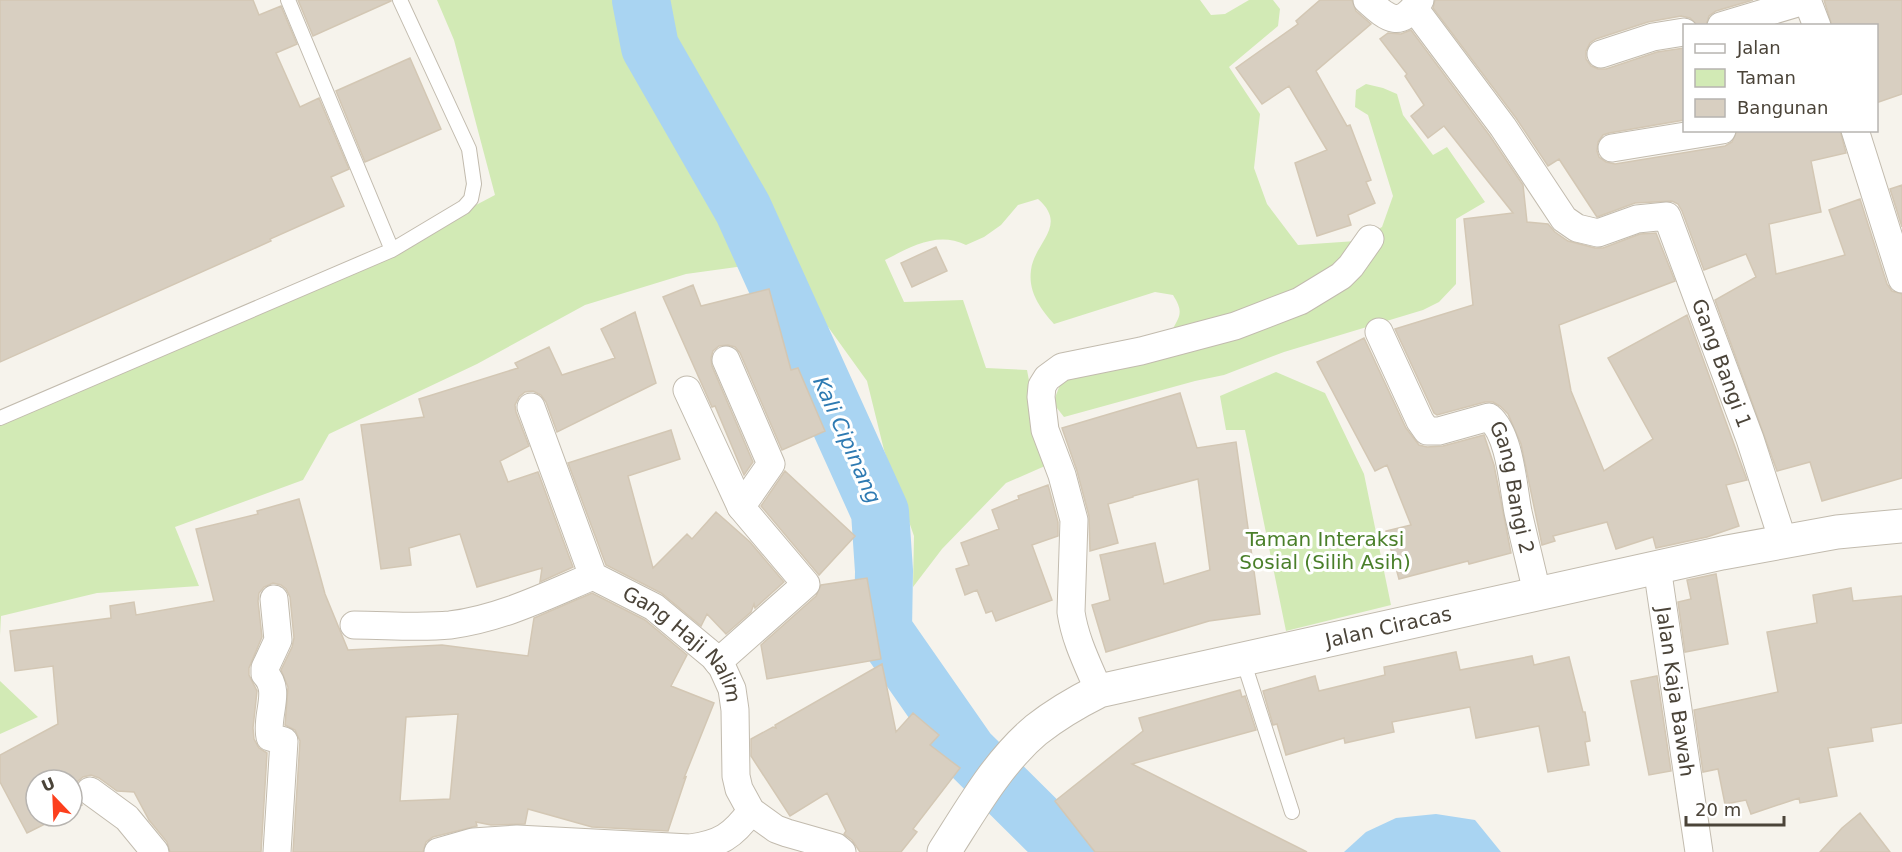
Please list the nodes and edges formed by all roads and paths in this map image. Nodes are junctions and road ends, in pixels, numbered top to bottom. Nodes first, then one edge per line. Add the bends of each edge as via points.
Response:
1 (288, 0) edge
2 (400, 0) edge
3 (1367, 0) edge
4 (1807, 0) edge
5 (1417, 4) edge
6 (1728, 24) edge
7 (1816, 24) edge
8 (1683, 32) edge
9 (1601, 54) dead end
10 (1710, 132) edge
11 (1856, 132) edge
12 (1612, 148) dead end
13 (1370, 239) dead end
14 (392, 250) junction
15 (1902, 279) edge
16 (1379, 332) dead end
17 (726, 360) dead end
18 (687, 390) dead end
19 (531, 407) dead end
20 (0, 418) edge
21 (741, 507) junction
22 (1902, 526) edge
23 (1783, 541) junction
24 (1657, 567) junction
25 (594, 576) junction
26 (1537, 593) junction
27 (274, 599) dead end
28 (354, 625) dead end
29 (1243, 660) junction
30 (718, 662) junction
31 (1099, 692) junction
32 (90, 791) dead end
33 (751, 811) junction
34 (1292, 812) dead end
35 (154, 852) edge
36 (277, 852) edge
37 (438, 852) edge
38 (842, 852) edge
39 (944, 852) edge
40 (1699, 852) edge

1 - 14 lane
2 - 14 lane via 469,148 474,184 471,199 464,207
3 - 5 street via 1392,20 1401,19
4 - 6 street
4 - 7 street
5 - 23 street, Gang Bangi 1 via 1564,219 1577,228 1598,233 1637,219 1667,216 1750,439
8 - 9 street via 1653,37
10 - 12 street
11 - 15 street
13 - 31 street via 1341,276 1300,301 1235,326 1062,367 1042,386 1045,430 1074,520 1073,624
14 - 20 lane
16 - 26 street, Gang Bangi 2 via 1427,431 1490,417 1497,423 1511,466
17 - 21 street via 771,464
18 - 21 street
19 - 25 street, Gang Haji Nalim
21 - 30 street via 806,585
22 - 23 street, Jalan Ciracas
23 - 24 street, Jalan Ciracas
24 - 26 street, Jalan Ciracas
24 - 40 street, Jalan Kaja Bawah
25 - 28 street via 531,602 450,625
25 - 30 street, Gang Haji Nalim via 654,607
26 - 29 street, Jalan Ciracas
27 - 36 street via 278,640 265,674 273,691 270,737 284,741
29 - 31 street, Jalan Ciracas
29 - 34 lane
30 - 33 street, Gang Haji Nalim via 732,689 736,776
31 - 39 street, Jalan Ciracas via 1064,711 1022,743 977,799
32 - 35 street via 127,818
33 - 37 street via 724,840 708,846 517,839 473,842
33 - 38 street, Gang Haji Nalim via 776,829

